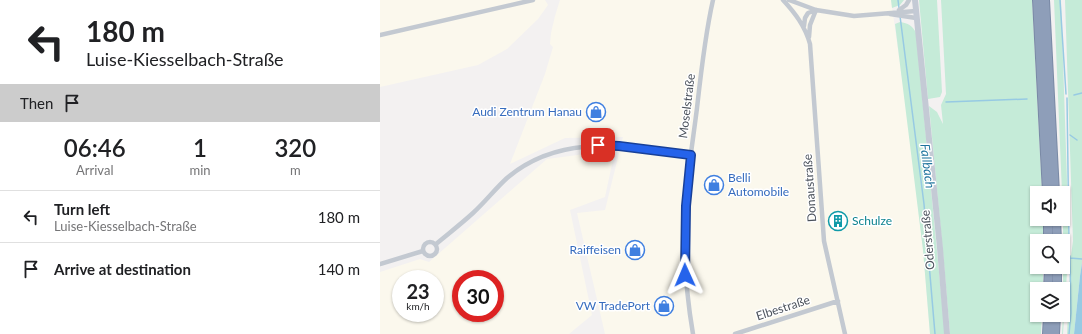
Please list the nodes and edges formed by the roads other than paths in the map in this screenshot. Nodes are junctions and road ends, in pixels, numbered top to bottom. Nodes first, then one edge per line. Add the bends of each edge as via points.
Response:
1 (533, 0) edge
2 (713, 0) edge
3 (783, 0) edge
4 (789, 0) edge
5 (909, 0) edge
6 (915, 0) edge
7 (1037, 0) edge
8 (1045, 0) edge
9 (903, 9) junction
10 (816, 10) junction
11 (916, 10) junction
12 (897, 14) junction
13 (916, 18) junction
14 (804, 26) junction
15 (380, 35) edge
16 (809, 39) junction
17 (691, 155) junction
18 (1047, 186) edge
19 (1055, 186) edge
20 (436, 244) junction
21 (423, 251) junction
22 (380, 264) edge
23 (838, 301) junction
24 (1048, 322) edge
25 (1056, 322) edge
26 (693, 334) edge
27 (735, 334) edge
28 (845, 334) edge
29 (947, 334) edge
30 (1047, 334) edge
31 (1055, 334) edge

1 - 15 street
2 - 17 street, Moselstraße via 706,33
3 - 14 street, Donaustraße
4 - 10 street
5 - 9 street
6 - 11 street, Oderstraße
7 - 18 highway
8 - 19 highway
9 - 11 street
9 - 12 street
10 - 12 street via 854,16
10 - 14 street via 808,13
10 - 16 street, Donaustraße via 810,25
11 - 13 street, Oderstraße
12 - 13 street
13 - 29 street, Oderstraße
14 - 16 street, Donaustraße
16 - 23 street, Donaustraße via 824,241
17 - 20 street via 605,145 579,146 550,154 526,165 508,178
17 - 26 street, Moselstraße via 684,228 686,287
20 - 21 street via 426,243
20 - 21 street via 437,251 433,255
21 - 22 street
23 - 27 street, Elbestraße
23 - 28 street, Donaustraße
24 - 30 highway
25 - 31 highway

